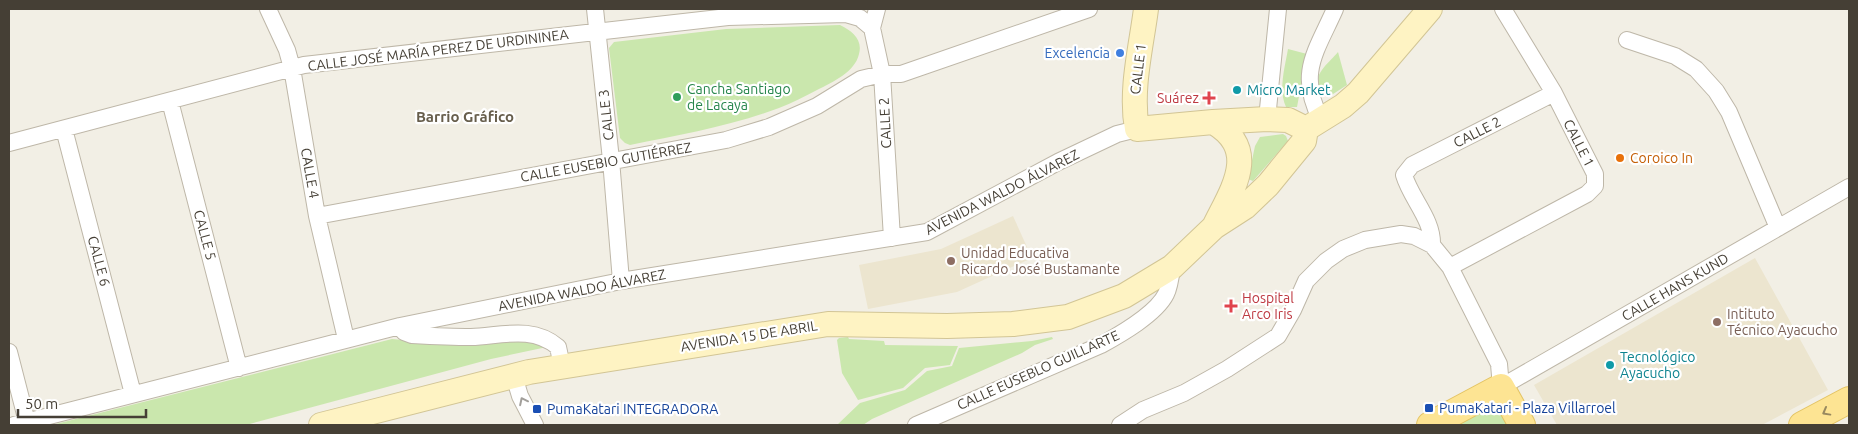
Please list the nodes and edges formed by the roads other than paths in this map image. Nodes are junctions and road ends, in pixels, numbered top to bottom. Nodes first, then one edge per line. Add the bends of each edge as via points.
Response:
1 (268, 9) edge
2 (594, 9) edge
3 (877, 9) edge
4 (1088, 9) edge
5 (1146, 9) edge
6 (1278, 9) edge
7 (1335, 9) edge
8 (1430, 9) edge
9 (1504, 9) edge
10 (872, 28) junction
11 (597, 32) junction
12 (1627, 40) dead end
13 (292, 68) junction
14 (882, 74) junction
15 (1554, 93) junction
16 (170, 101) junction
17 (1268, 119) junction
18 (1213, 122) junction
19 (1314, 124) junction
20 (64, 129) junction
21 (1137, 129) junction
22 (9, 143) edge
23 (611, 160) junction
24 (1849, 187) edge
25 (317, 216) junction
26 (1214, 227) junction
27 (1778, 228) junction
28 (892, 238) junction
29 (1432, 245) junction
30 (1172, 267) junction
31 (1450, 267) junction
32 (621, 282) junction
33 (400, 326) junction
34 (346, 339) junction
35 (9, 352) edge
36 (562, 366) junction
37 (239, 368) junction
38 (514, 376) junction
39 (1500, 387) junction
40 (133, 394) junction
41 (1849, 400) edge
42 (354, 421) edge
43 (21, 424) edge
44 (321, 425) edge
45 (535, 425) edge
46 (916, 425) edge
47 (1120, 425) edge
48 (1430, 425) edge
49 (1522, 425) edge
50 (1802, 425) edge

1 - 13 street, CALLE 4
2 - 11 street, CALLE 3
3 - 10 street, CALLE 2
4 - 14 street via 902,74
5 - 21 main road, CALLE 1 via 1136,85 1134,113
6 - 17 street
7 - 19 street via 1310,64
8 - 19 main road via 1358,93
9 - 15 street, CALLE 1
10 - 11 street, CALLE JOSÉ MARÍA PEREZ DE URDININEA via 860,18 846,14 728,17
10 - 14 street, CALLE 2
11 - 13 street, CALLE JOSÉ MARÍA PEREZ DE URDININEA
11 - 23 street, CALLE 3
12 - 27 street via 1675,56 1696,69 1716,91 1729,112
13 - 16 street, CALLE JOSÉ MARÍA PEREZ DE URDININEA
13 - 25 street, CALLE 4
14 - 23 street, CALLE EUSEBIO GUTIÉRREZ via 861,79 817,106 761,130 726,140
14 - 28 street, CALLE 2
15 - 29 street, CALLE 2 via 1412,165 1404,175 1407,187 1428,222
15 - 31 street, CALLE 1 via 1594,174 1595,186 1587,194
16 - 20 street, CALLE JOSÉ MARÍA PEREZ DE URDININEA
16 - 37 street, CALLE 5
17 - 18 main road
17 - 19 main road
18 - 21 main road
18 - 26 main road via 1232,137 1240,156 1236,182
19 - 26 main road via 1268,185 1245,207
20 - 22 street, CALLE JOSÉ MARÍA PEREZ DE URDININEA
20 - 40 street, CALLE 6
21 - 28 street, AVENIDA WALDO ÁLVAREZ via 1117,134 1058,162 927,232
23 - 25 street, CALLE EUSEBIO GUTIÉRREZ
23 - 32 street, CALLE 3
24 - 27 street, CALLE HANS KUND
25 - 34 street, CALLE 4
26 - 30 main road
27 - 39 street, CALLE HANS KUND
28 - 32 street, AVENIDA WALDO ÁLVAREZ
29 - 31 street
29 - 47 street via 1401,234 1365,240 1343,249 1306,281 1278,336 1184,393 1143,410
30 - 36 main road, AVENIDA 15 DE ABRIL via 1124,296 1068,317 1013,324 947,326 828,324
30 - 46 street, CALLE EUSEBLO GUILLARTE via 1166,294 1149,313 1124,332
31 - 39 street via 1499,364
32 - 33 street, AVENIDA WALDO ÁLVAREZ
33 - 34 street, AVENIDA WALDO ÁLVAREZ
33 - 36 street via 412,335 472,337 522,333 540,336 558,346
34 - 37 street, AVENIDA WALDO ÁLVAREZ
35 - 43 street
36 - 38 main road, AVENIDA 15 DE ABRIL
37 - 40 street, AVENIDA WALDO ÁLVAREZ
38 - 42 main road, AVENIDA 15 DE ABRIL
45 -> 38 street
39 - 48 main road
39 - 49 main road
40 - 43 street, AVENIDA WALDO ÁLVAREZ
41 -> 50 main road
42 - 44 main road, AVENIDA 15 DE ABRIL

